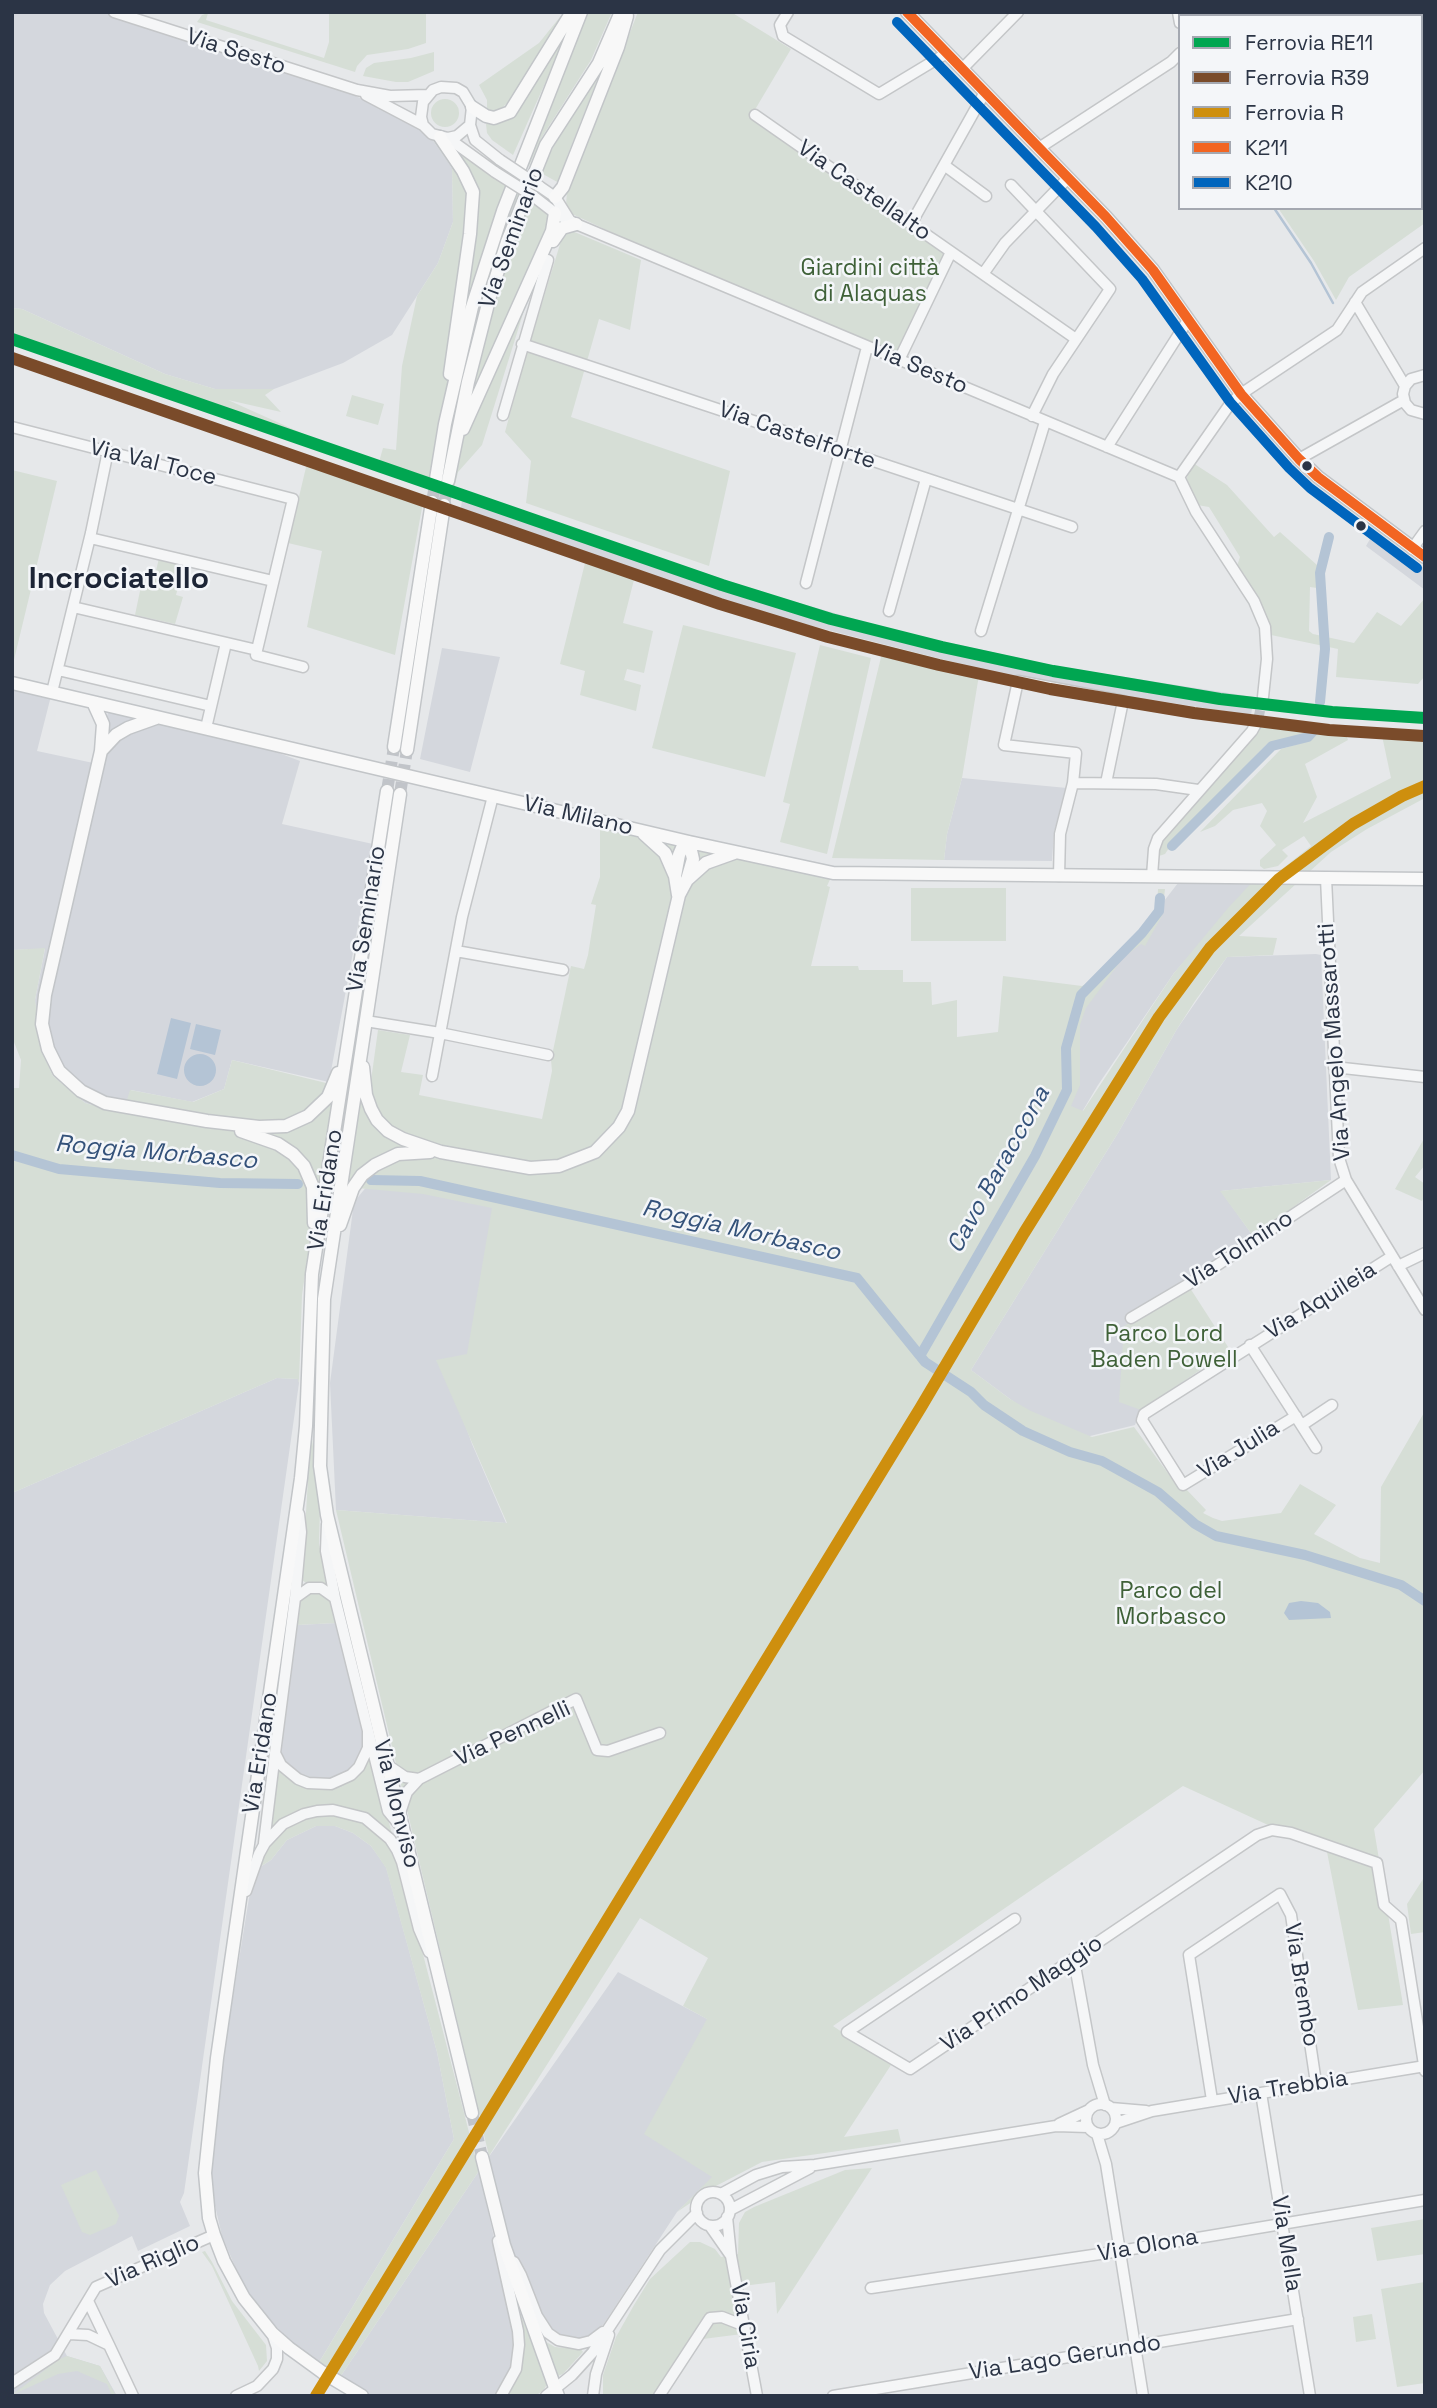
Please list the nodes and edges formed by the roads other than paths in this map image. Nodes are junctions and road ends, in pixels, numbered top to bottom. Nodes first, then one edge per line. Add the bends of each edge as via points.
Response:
1 (114, 12) edge
2 (572, 12) edge
3 (581, 12) edge
4 (621, 12) edge
5 (628, 12) edge
6 (788, 12) edge
7 (906, 12) edge
8 (1018, 12) edge
9 (947, 53) junction
10 (1178, 55) edge
11 (962, 69) junction
12 (358, 90) junction
13 (985, 92) junction
14 (427, 95) junction
15 (472, 107) junction
16 (755, 115) dead end
17 (424, 124) junction
18 (470, 125) junction
19 (444, 138) junction
20 (1039, 148) junction
21 (944, 165) junction
22 (1068, 178) junction
23 (1011, 186) dead end
24 (536, 191) junction
25 (986, 196) dead end
26 (555, 197) junction
27 (1036, 211) junction
28 (555, 213) junction
29 (573, 222) junction
30 (911, 224) junction
31 (1425, 248) edge
32 (951, 252) junction
33 (542, 262) junction
34 (983, 274) junction
35 (1355, 302) junction
36 (1188, 320) junction
37 (1076, 338) junction
38 (522, 344) junction
39 (867, 346) junction
40 (899, 360) junction
41 (1425, 375) edge
42 (1405, 386) junction
43 (1241, 394) junction
44 (1404, 400) junction
45 (1425, 414) edge
46 (503, 415) dead end
47 (1032, 415) junction
48 (1045, 422) junction
49 (445, 424) junction
50 (12, 427) edge
51 (1107, 447) junction
52 (454, 448) junction
53 (840, 450) junction
54 (108, 451) junction
55 (1300, 459) junction
56 (1179, 477) junction
57 (926, 479) junction
58 (438, 503) tunnel mouth
59 (1018, 509) junction
60 (1072, 527) dead end
61 (1425, 531) edge
62 (90, 538) junction
63 (1412, 549) junction
64 (1425, 557) edge
65 (273, 581) junction
66 (806, 583) dead end
67 (73, 607) junction
68 (889, 611) dead end
69 (981, 631) dead end
70 (226, 643) junction
71 (257, 650) junction
72 (303, 667) dead end
73 (58, 670) junction
74 (12, 683) edge
75 (52, 692) junction
76 (1263, 696) tunnel mouth
77 (93, 702) junction
78 (211, 706) junction
79 (115, 707) junction
80 (162, 718) junction
81 (1258, 720) tunnel mouth
82 (103, 724) junction
83 (206, 729) junction
84 (116, 735) junction
85 (400, 748) tunnel mouth
86 (101, 751) junction
87 (1073, 783) junction
88 (1106, 783) junction
89 (1198, 790) junction
90 (493, 796) junction
91 (639, 830) junction
92 (689, 842) junction
93 (735, 852) junction
94 (1059, 876) junction
95 (1152, 876) junction
96 (681, 878) junction
97 (1326, 878) junction
98 (1425, 879) edge
99 (456, 951) junction
100 (563, 970) dead end
101 (372, 1022) dead end
102 (440, 1033) junction
103 (347, 1046) junction
104 (362, 1049) junction
105 (548, 1055) dead end
106 (1334, 1067) junction
107 (432, 1076) dead end
108 (1425, 1077) edge
109 (207, 1121) junction
110 (441, 1152) junction
111 (1346, 1180) junction
112 (1425, 1253) edge
113 (329, 1254) junction
114 (1395, 1261) junction
115 (312, 1274) junction
116 (1425, 1310) edge
117 (1131, 1318) dead end
118 (1250, 1345) junction
119 (1332, 1405) dead end
120 (1298, 1420) junction
121 (1317, 1448) dead end
122 (1183, 1485) joint
123 (323, 1494) joint
124 (298, 1504) junction
125 (327, 1515) junction
126 (295, 1598) junction
127 (335, 1598) junction
128 (368, 1731) junction
129 (660, 1733) dead end
130 (275, 1752) junction
131 (386, 1764) junction
132 (419, 1779) junction
133 (401, 1822) junction
134 (263, 1846) junction
135 (237, 1918) junction
136 (1015, 1919) dead end
137 (1074, 1960) junction
138 (436, 1967) junction
139 (1424, 2068) edge
140 (1316, 2083) junction
141 (1261, 2092) junction
142 (1212, 2100) junction
143 (1100, 2107) junction
144 (1152, 2111) junction
145 (472, 2113) tunnel mouth
146 (1056, 2126) junction
147 (1102, 2129) junction
148 (482, 2157) tunnel mouth
149 (816, 2165) junction
150 (721, 2194) junction
151 (1425, 2200) edge
152 (729, 2214) junction
153 (496, 2217) junction
154 (702, 2220) junction
155 (1283, 2222) junction
156 (214, 2235) junction
157 (503, 2245) junction
158 (1120, 2251) junction
159 (731, 2256) junction
160 (871, 2288) dead end
161 (88, 2301) junction
162 (1298, 2319) junction
163 (612, 2322) junction
164 (745, 2326) junction
165 (272, 2333) junction
166 (69, 2334) junction
167 (109, 2345) junction
168 (1134, 2347) junction
169 (12, 2383) edge
170 (553, 2393) edge
171 (134, 2396) edge
172 (236, 2396) edge
173 (362, 2396) edge
174 (501, 2396) edge
175 (593, 2396) edge
176 (659, 2396) edge
177 (757, 2396) edge
178 (833, 2396) edge
179 (1143, 2396) edge
180 (1310, 2396) edge

1 - 12 street, Via Sesto
2 - 15 main road via 510,112 494,118
3 - 49 main road, Via Seminario via 503,211 472,307
4 - 52 main road, Via Seminario via 598,63 546,145 507,242
5 - 26 main road via 563,187
6 - 9 street via 780,25 783,36 879,94
7 - 9 main road
8 - 11 street
9 - 11 main road
10 - 20 street
11 - 13 main road
12 - 14 street, Via Sesto via 390,96
12 - 17 street, Via Sesto
13 - 20 main road
13 - 21 street
14 - 15 street, Via Sesto via 441,87 456,88
14 - 17 street via 421,109
15 - 18 street
16 - 30 street, Via Castellalto
17 - 19 street, Via Sesto via 432,134
18 - 19 street
18 - 24 street, Via Sesto, bridge via 475,140
19 - 24 street, Via Sesto, bridge via 495,172
19 - 49 main road via 471,185 474,203
20 - 22 main road
21 - 25 street
21 - 30 street
22 - 27 street
22 - 36 main road via 1153,270
23 - 27 street
24 - 26 street
24 - 28 street, Via Sesto
26 - 28 street
26 - 29 street
27 - 34 street
27 - 37 street via 1110,289
28 - 29 street, Via Sesto
28 - 33 main road
29 - 33 main road via 557,233
29 - 39 street, Via Sesto
30 - 32 street, Via Castellalto
31 - 35 street via 1362,292
32 - 34 street, Via Castellalto
32 - 40 street
33 - 38 street
33 - 52 main road
34 - 37 street, Via Castellalto
35 - 42 street
35 - 43 street via 1338,330
36 - 43 main road
36 - 51 street
37 - 47 street
38 - 46 street
38 - 53 street, Via Castelforte
39 - 40 street, Via Sesto
39 - 53 street
40 - 47 street, Via Sesto
41 - 42 street via 1410,379
42 - 44 street
43 - 55 main road
43 - 56 street
44 - 45 street via 1410,410
44 - 55 street
47 - 48 street, Via Sesto
48 - 51 street, Via Sesto
48 - 59 street
49 - 52 main road, Via Seminario via 442,480
50 - 54 street, Via Val Toce
51 - 56 street, Via Sesto
53 - 57 street, Via Castelforte
53 - 66 street
54 - 62 street
54 - 65 street, Via Val Toce via 293,499
55 - 63 main road
56 - 76 street via 1265,627
57 - 59 street, Via Castelforte
57 - 68 street
58 - 85 main road
59 - 60 street, Via Castelforte
59 - 69 street
61 - 63 street
62 - 65 street
62 - 67 street
63 - 64 main road
65 - 71 street
67 - 70 street
67 - 73 street
70 - 71 street
70 - 78 street
71 - 72 street via 256,655
73 - 75 street
73 - 78 street
74 - 75 main road, Via Milano
75 - 77 main road, Via Milano
77 - 79 main road, Via Milano
77 - 82 main road
78 - 83 street
79 - 80 main road, Via Milano
79 - 82 main road
79 - 84 main road via 120,723
80 - 83 main road, Via Milano
80 - 84 main road
81 - 89 street
82 - 86 main road
83 - 90 main road, Via Milano
84 - 86 main road
86 - 109 main road via 45,995 41,1024 48,1049 66,1078 105,1103
87 - 88 street
87 - 88 street via 1076,753 1004,745 1018,681 1123,701
87 - 94 street via 1060,834
88 - 89 street
89 - 95 street via 1158,838
90 - 91 main road, Via Milano
90 - 99 street
91 - 92 main road, Via Milano
91 - 96 main road via 657,843
92 - 93 main road, Via Milano
92 - 96 main road via 693,859
93 - 94 main road, Via Milano via 833,873
93 - 96 main road
94 - 95 main road, Via Milano
95 - 97 main road, Via Milano
96 - 110 main road via 628,1111 607,1141 582,1158 559,1166 530,1168
97 - 98 main road, Via Milano
97 - 106 street, Via Angelo Massarotti
99 - 100 street
99 - 102 street
101 - 102 street
102 - 105 street
102 - 107 street
103 - 104 main road, Via Seminario via 394,793
103 - 109 main road via 328,1097 298,1122 259,1127
103 - 115 main road, Via Eridano
104 - 110 main road via 366,1095 377,1120 403,1139
104 - 113 main road, Via Eridano
106 - 108 street
106 - 111 street, Via Angelo Massarotti via 1339,1158
109 - 115 main road via 278,1144 304,1166 314,1199
110 - 113 main road via 398,1154 362,1175
111 - 114 street, Via Angelo Massarotti
111 - 117 street, Via Tolmino
112 - 114 street, Via Aquileia
113 - 123 main road, Via Eridano via 321,1325
114 - 116 street, Via Angelo Massarotti
114 - 118 street, Via Aquileia
115 - 124 main road, Via Eridano
118 - 120 street
118 - 122 street, Via Aquileia via 1144,1414 1142,1420
119 - 120 street, Via Julia
120 - 121 street
120 - 122 street, Via Julia
123 - 125 main road, Via Monviso
124 - 126 street
124 - 135 main road, Via Eridano
125 - 127 street via 326,1551
125 - 131 main road, Via Monviso
126 - 127 street via 314,1588
126 - 130 street
127 - 128 street
128 - 130 street via 368,1748 359,1767 331,1784 298,1779 281,1765
128 - 133 street via 388,1811
129 - 132 street, Via Pennelli via 608,1751 597,1750 576,1699
130 - 134 street
131 - 132 street via 405,1777
131 - 133 main road, Via Monviso
132 - 133 street via 407,1792
133 - 138 main road, Via Monviso
134 - 135 street
134 - 138 street via 283,1824 304,1814 333,1810 365,1818 397,1850 419,1929
135 - 156 main road, Via Eridano via 206,2153 206,2191
136 - 137 street, Via Primo Maggio via 847,2032 910,2070
137 - 139 street, Via Primo Maggio via 1257,1835 1272,1830 1291,1833 1377,1863 1384,1905 1401,1920
137 - 143 street
138 - 145 main road, Via Monviso
139 - 140 street, Via Trebbia
140 - 141 street, Via Trebbia
140 - 142 street, Via Brembo via 1291,1915 1280,1894 1189,1955
141 - 142 street, Via Trebbia
141 - 155 street, Via Mella
142 - 144 street, Via Trebbia
143 - 144 street, Via Trebbia
143 - 146 street, Via Trebbia
143 - 147 street via 1115,2115
143 - 147 street via 1086,2118
144 - 147 street, Via Trebbia
146 - 147 street, Via Trebbia
146 - 149 street, Via Trebbia
147 - 158 street
148 - 153 main road
149 - 150 street, Via Trebbia via 782,2167
149 - 152 street, Via Trebbia
150 - 152 street
150 - 154 street, Via Trebbia via 705,2194 698,2202
151 - 155 street, Via Olona
152 - 154 street, Via Trebbia via 720,2224
152 - 159 street, Via Ciria
153 - 157 main road
153 - 174 street via 519,2345 516,2369
154 - 159 street, Via Ciria
154 - 163 street, Via Trebbia via 672,2236
155 - 158 street, Via Olona
155 - 162 street, Via Mella
156 - 161 street, Via Riglio via 96,2287
156 - 165 main road, Via Eridano via 233,2280
157 - 163 street, Via Trebbia via 548,2333 579,2344 591,2341
157 - 170 main road
158 - 160 street, Via Olona
158 - 168 street
159 - 164 street, Via Ciria
161 - 166 street, Via Riglio
161 - 167 street
162 - 168 street, Via Lago Gerundo
162 - 180 street, Via Mella
163 - 170 street, Via Trebbia via 593,2352
163 - 175 street
164 - 176 street via 722,2317 710,2318
164 - 177 street, Via Ciria
165 - 172 street via 277,2348 273,2369 257,2386
165 - 173 main road, Via Eridano
166 - 167 street via 88,2334
166 - 169 street, Via Riglio via 55,2355
167 - 171 street
168 - 178 street, Via Lago Gerundo
168 - 179 street

